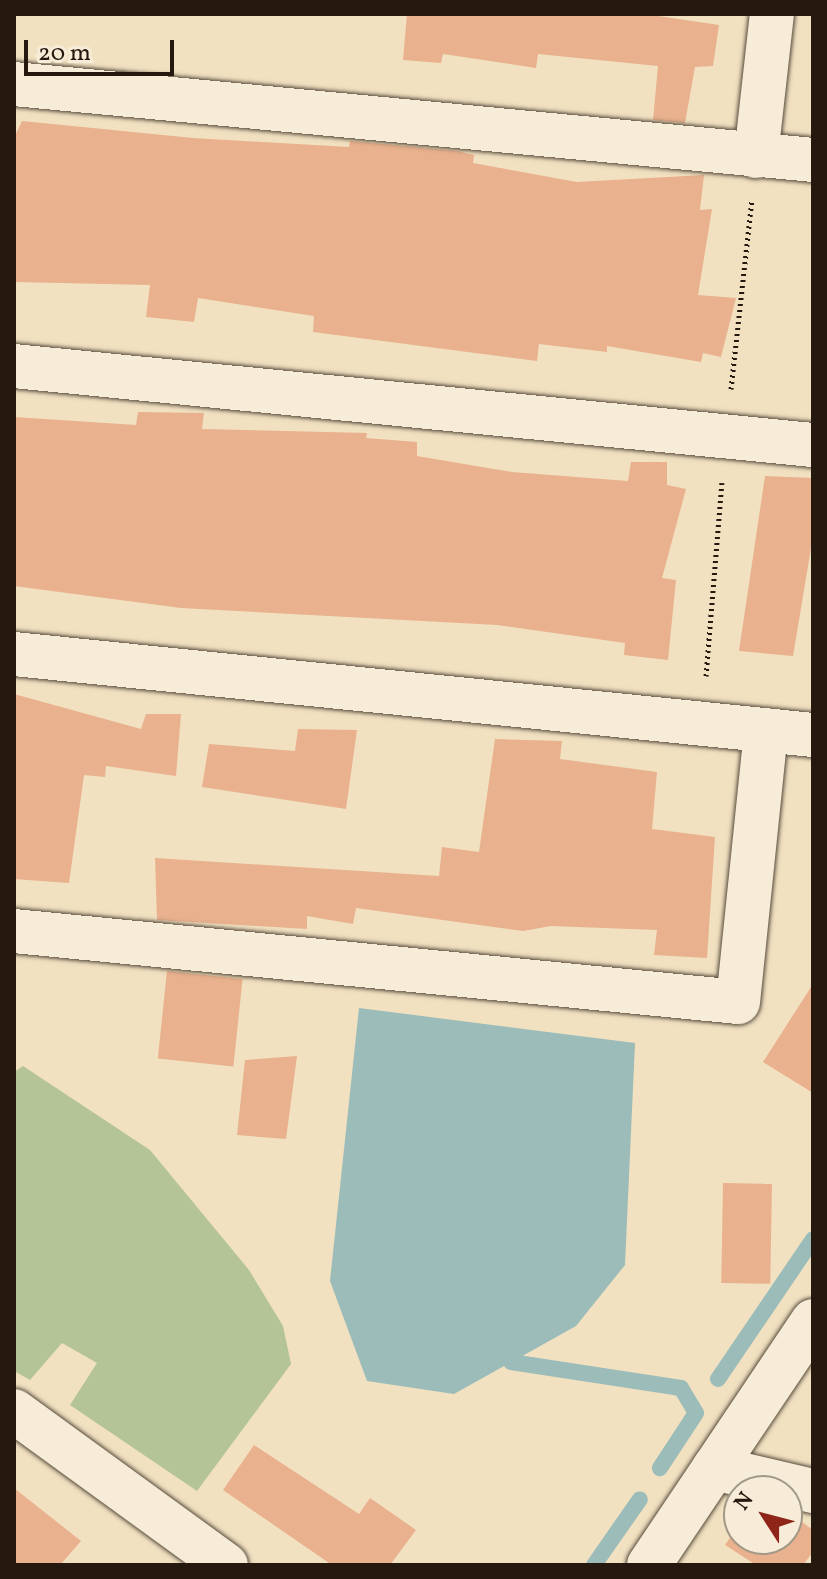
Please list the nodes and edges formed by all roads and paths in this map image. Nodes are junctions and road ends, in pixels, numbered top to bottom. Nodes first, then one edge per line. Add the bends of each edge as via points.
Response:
1 (772, 14) edge
2 (14, 84) edge
3 (756, 156) junction
4 (813, 160) edge
5 (14, 366) edge
6 (813, 445) edge
7 (14, 654) edge
8 (766, 730) junction
9 (813, 735) edge
10 (14, 931) edge
11 (813, 1321) edge
12 (14, 1411) edge
13 (714, 1468) junction
14 (813, 1491) edge
15 (222, 1564) edge
16 (649, 1565) edge

1 - 3 street
2 - 3 street
3 - 4 street
5 - 6 street
7 - 8 street
8 - 9 street
8 - 10 street via 738,1002
11 - 13 street
12 - 15 street
13 - 14 street
13 - 16 street

